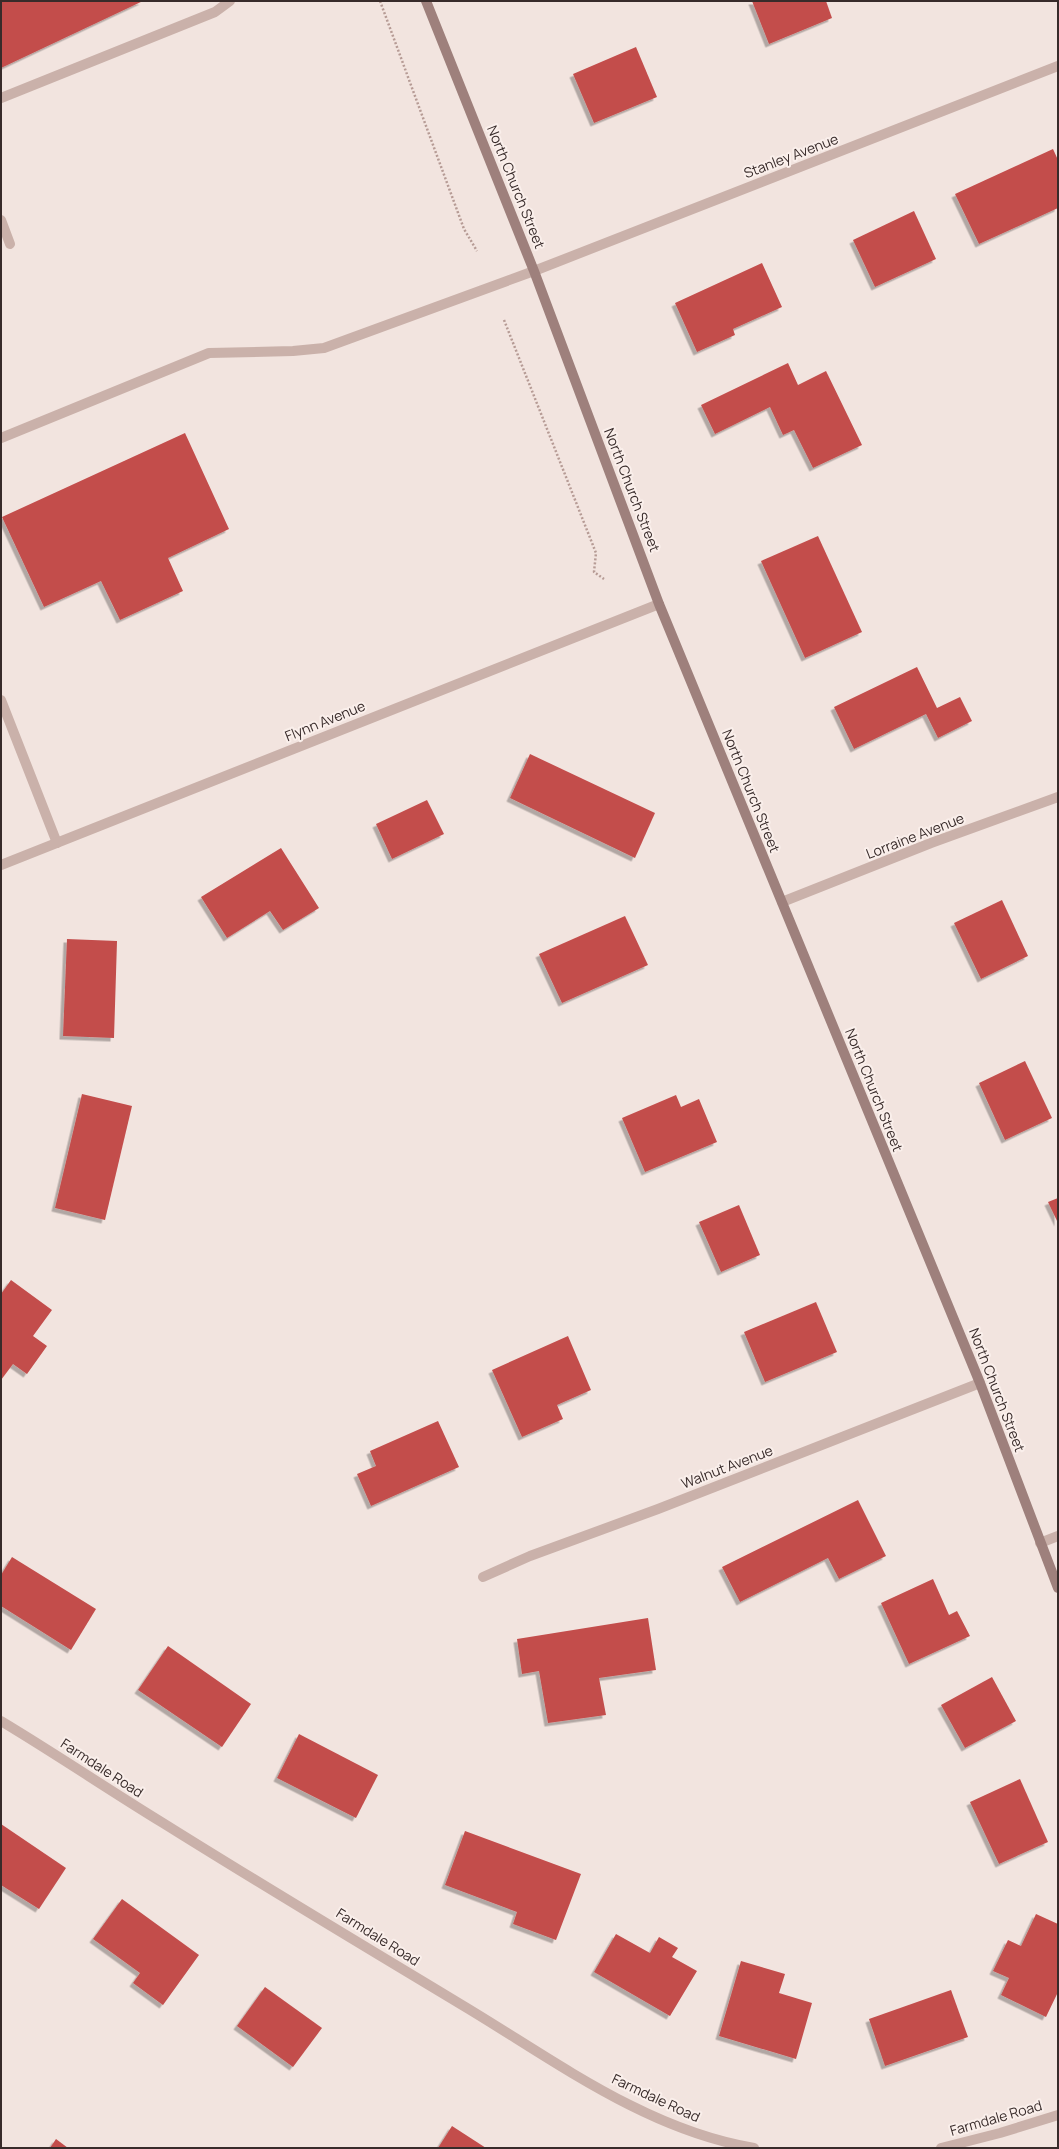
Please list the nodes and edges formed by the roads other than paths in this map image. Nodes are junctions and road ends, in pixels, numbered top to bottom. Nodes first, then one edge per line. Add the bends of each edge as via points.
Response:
1 (230, 1) edge
2 (426, 1) edge
3 (1058, 66) edge
4 (1, 98) edge
5 (1, 220) edge
6 (10, 244) dead end
7 (534, 271) junction
8 (1, 438) edge
9 (660, 604) junction
10 (1, 700) edge
11 (1058, 797) edge
12 (56, 843) junction
13 (1, 865) edge
14 (782, 902) junction
15 (980, 1383) junction
16 (1058, 1536) edge
17 (1040, 1543) junction
18 (483, 1576) dead end
19 (1058, 1588) edge
20 (1, 1721) edge
21 (1058, 2115) edge
22 (754, 2148) edge
23 (941, 2148) edge

1 - 4 street via 215,12
2 - 7 main road, North Church Street
3 - 7 street, Stanley Avenue
5 - 6 street
7 - 8 street, Stanley Avenue via 324,348 209,353
7 - 9 main road, North Church Street
9 - 12 street, Flynn Avenue
9 - 14 main road, North Church Street
10 - 12 street
11 - 14 street, Lorraine Avenue
12 - 13 street, Flynn Avenue
14 - 15 main road, North Church Street
15 - 17 main road, North Church Street
15 - 18 street, Walnut Avenue
16 - 17 street
17 - 19 main road, North Church Street
20 - 22 street, Farmdale Road via 238,1870 612,2095 667,2122 708,2137
21 - 23 street, Farmdale Road via 1000,2134

